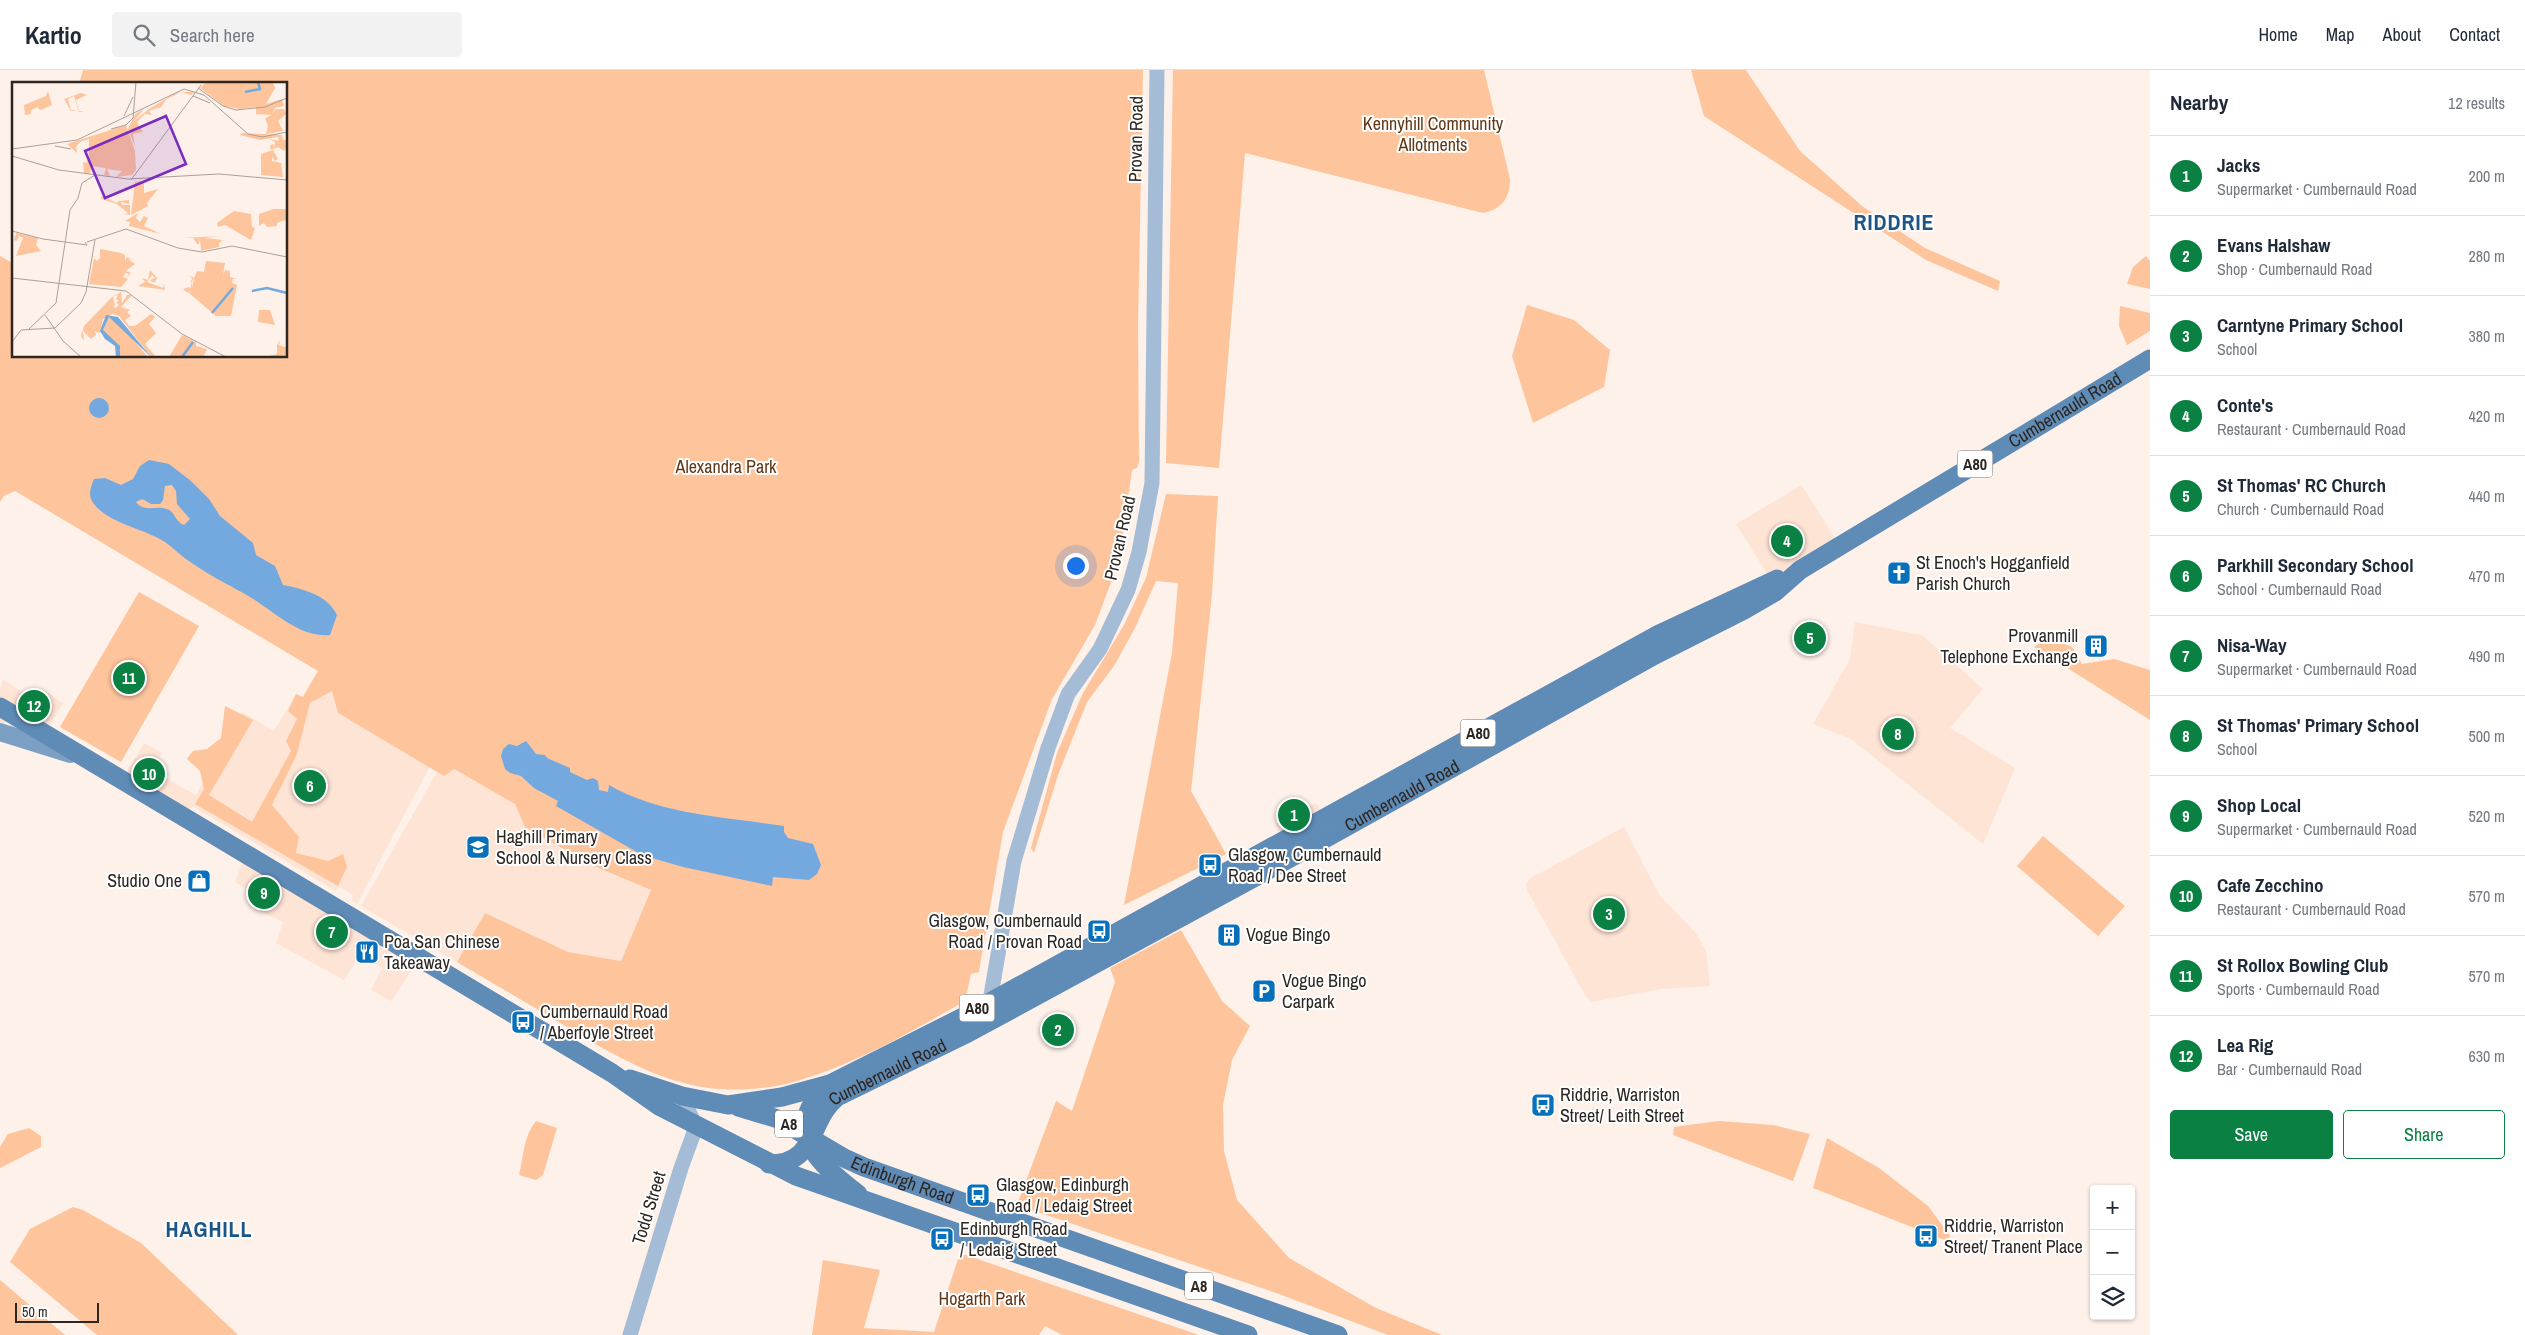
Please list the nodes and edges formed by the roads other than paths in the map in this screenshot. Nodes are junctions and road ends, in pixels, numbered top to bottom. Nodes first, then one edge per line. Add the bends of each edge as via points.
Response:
1 (1157, 70) edge
2 (2150, 359) edge
3 (1800, 570) junction
4 (0, 707) edge
5 (0, 732) edge
6 (84, 758) junction
7 (994, 1009) junction
8 (612, 1073) junction
9 (830, 1084) junction
10 (682, 1096) junction
11 (728, 1105) junction
12 (696, 1127) junction
13 (809, 1139) junction
14 (769, 1164) junction
15 (873, 1205) junction
16 (630, 1335) edge
17 (1248, 1335) edge
18 (1338, 1335) edge

1 - 7 street, Provan Road via 1154,458 1151,492 1140,552 1128,590 1100,649 1068,694 1048,748 1014,861
2 - 3 main road, Cumbernauld Road / A80
3 - 7 main road, Cumbernauld Road / A80 via 1660,634 1122,929
3 - 7 main road, Cumbernauld Road / A80 via 1775,592 1752,606 1655,655 1294,856 1115,951
4 - 6 main road, A8
5 - 6 main road
6 - 8 main road, A8
7 - 9 main road, Cumbernauld Road / A80
7 - 13 main road, Cumbernauld Road / A80 via 837,1097 824,1111
8 - 10 main road, A8
8 - 12 main road, A8
9 - 11 main road, A80 via 782,1097
9 - 13 main road, A80 via 811,1104 807,1116
10 - 11 main road, A8
10 - 12 street
11 - 12 main road
11 - 13 main road, Edinburgh Road / A8 via 778,1119
12 - 14 main road, A8
12 - 16 street, Todd Street
13 - 14 main road, Cumbernauld Road / A80 via 794,1159
13 - 15 main road via 831,1174
13 - 18 main road, Edinburgh Road / A8 via 864,1167
14 - 15 main road, Edinburgh Road / A8
15 - 17 main road, Edinburgh Road / A8

